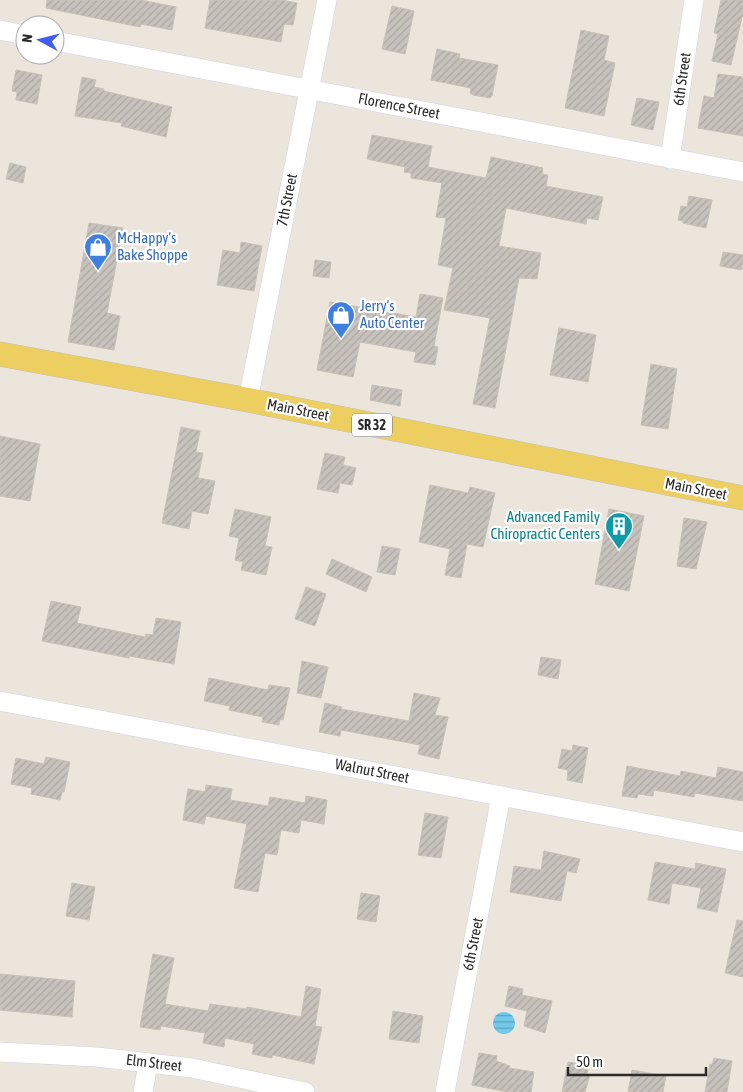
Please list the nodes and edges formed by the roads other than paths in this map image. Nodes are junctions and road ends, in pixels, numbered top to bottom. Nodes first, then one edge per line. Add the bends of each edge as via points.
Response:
1 (327, 0) edge
2 (694, 0) edge
3 (0, 30) edge
4 (15, 33) edge
5 (65, 43) edge
6 (309, 89) junction
7 (670, 159) junction
8 (743, 172) edge
9 (0, 354) edge
10 (248, 400) junction
11 (743, 498) edge
12 (0, 701) edge
13 (501, 796) junction
14 (743, 842) edge
15 (0, 1052) edge
16 (148, 1063) junction
17 (143, 1092) edge
18 (305, 1092) edge
19 (445, 1092) edge

1 - 6 street, 7th Street
2 - 7 street, 6th Street
3 - 4 street
5 - 6 street, Florence Street
6 - 7 street, Florence Street
6 - 10 street, 7th Street
7 - 8 street, Florence Street
9 - 10 main road, Main Street / SR 32
10 - 11 main road, Main Street / SR 32
12 - 13 street, Walnut Street
13 - 14 street, Walnut Street
13 - 19 street, 6th Street
15 - 16 street, Elm Street
16 - 17 street
16 - 18 street, Elm Street via 192,1068

